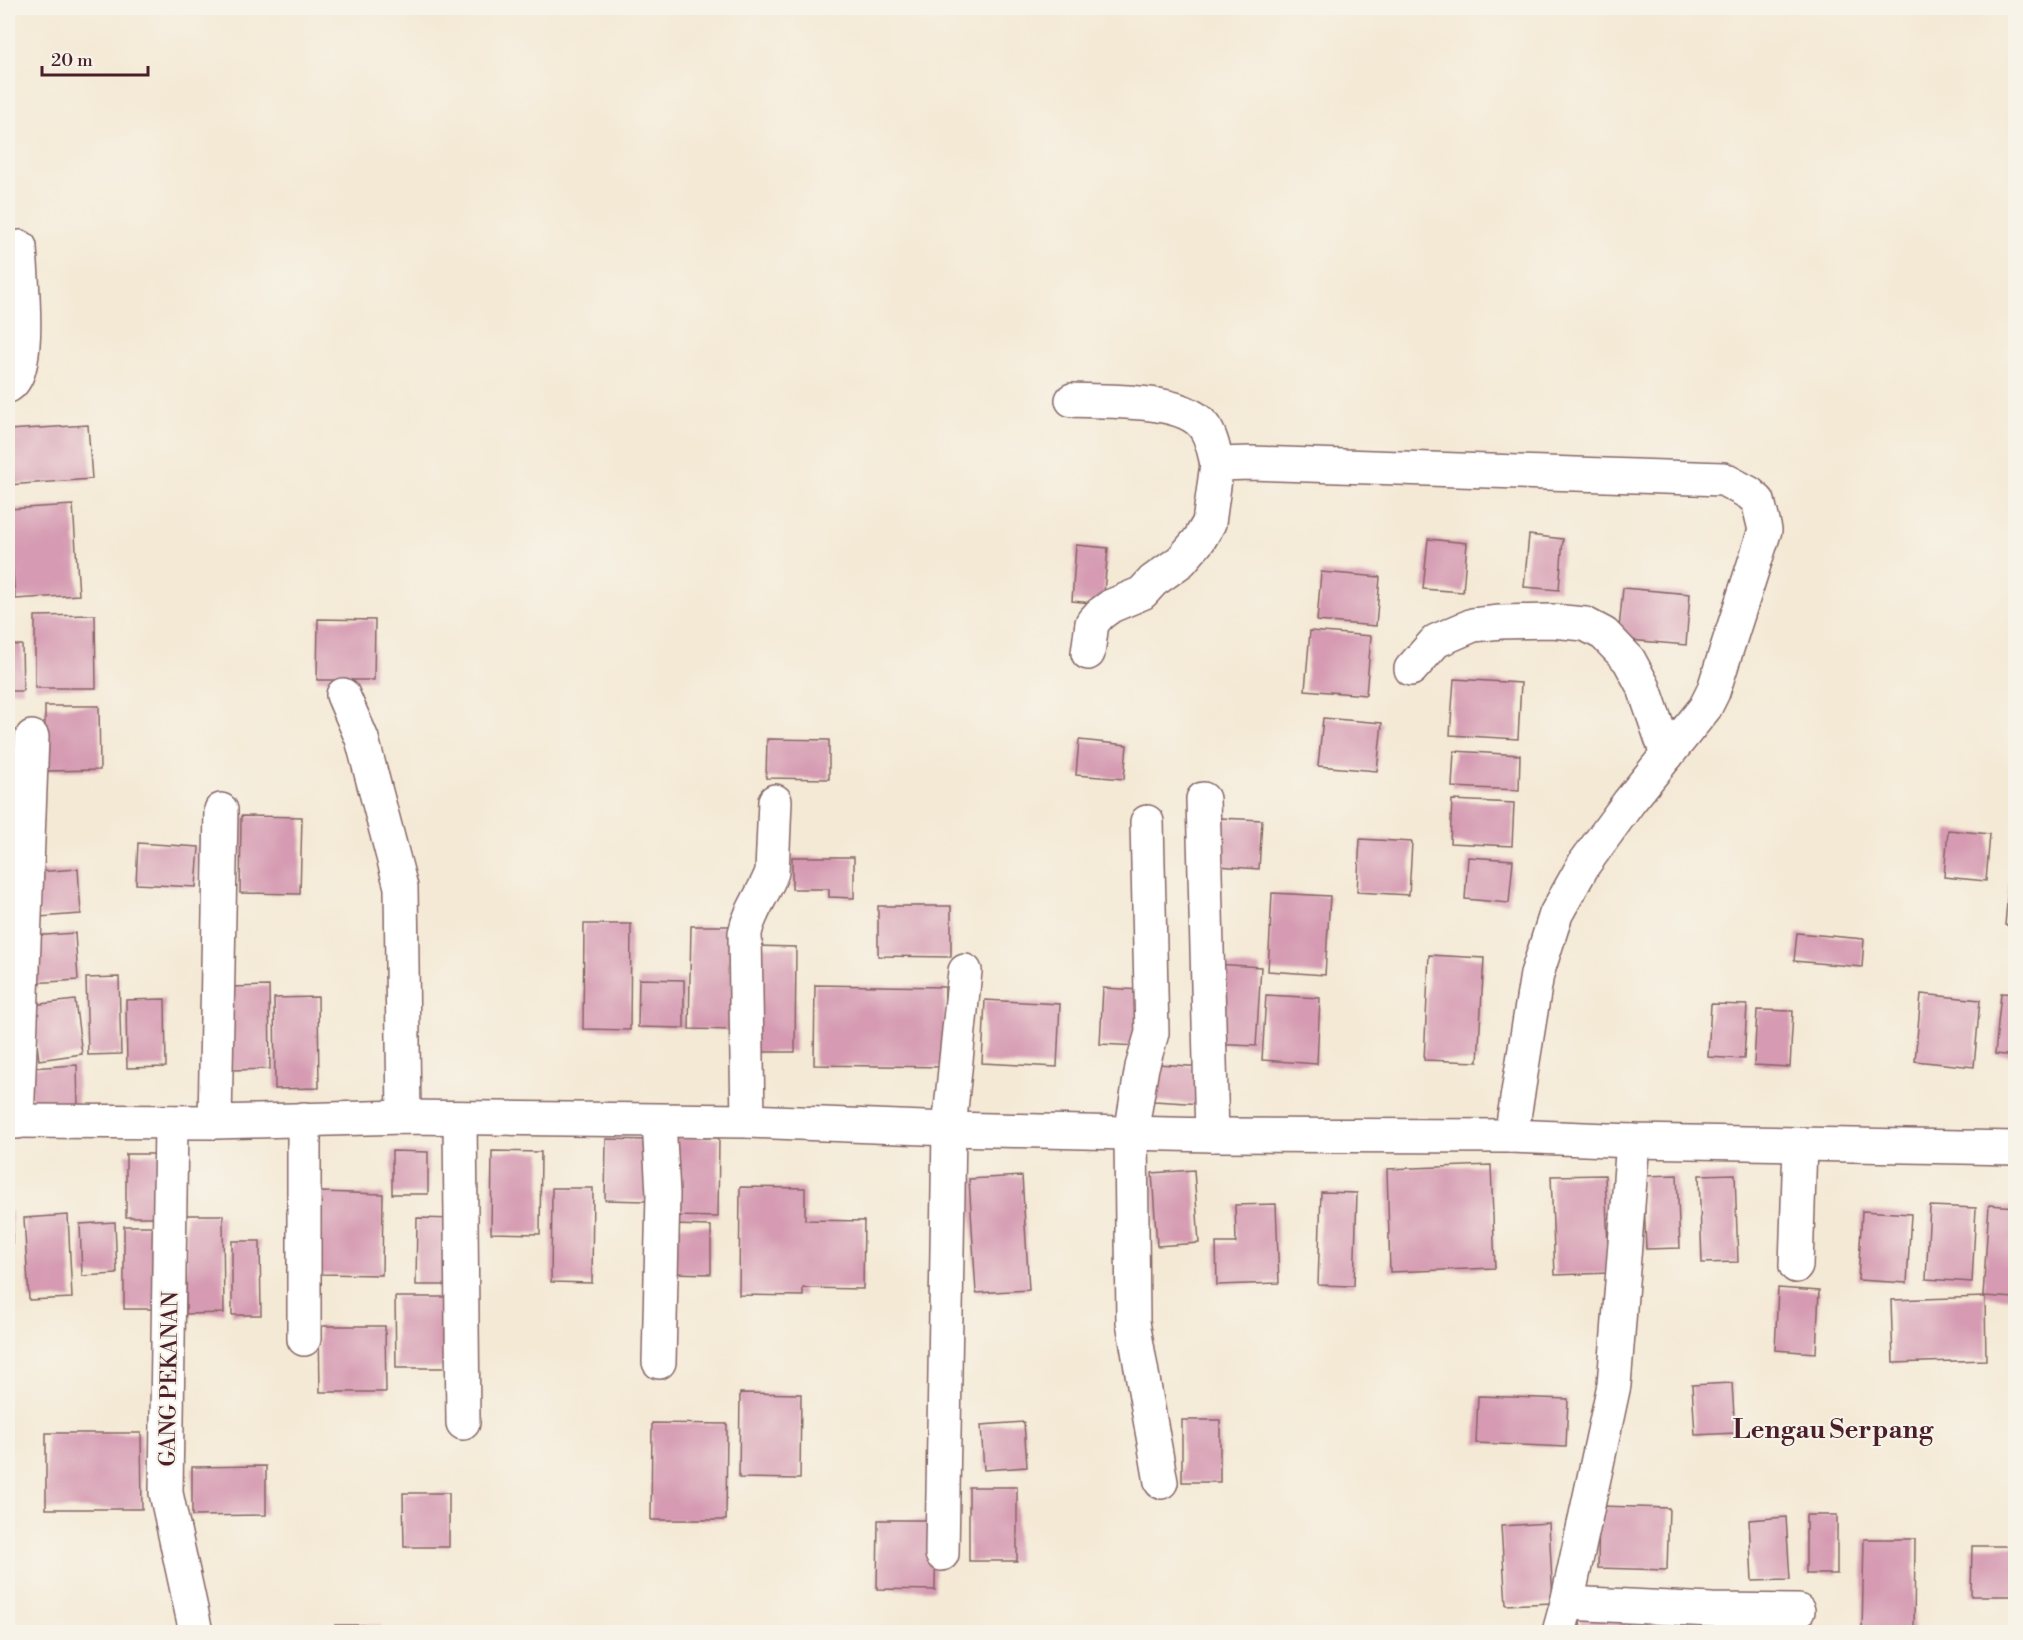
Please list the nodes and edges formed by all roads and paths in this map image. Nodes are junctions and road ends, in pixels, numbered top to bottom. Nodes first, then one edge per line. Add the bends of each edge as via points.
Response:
1 (20, 247) dead end
2 (8, 386) edge
3 (1072, 400) dead end
4 (1217, 464) junction
5 (1088, 653) dead end
6 (1411, 669) dead end
7 (344, 695) dead end
8 (32, 737) dead end
9 (1667, 755) junction
10 (1203, 799) dead end
11 (775, 801) dead end
12 (221, 810) dead end
13 (1147, 822) dead end
14 (965, 971) dead end
15 (404, 1117) junction
16 (460, 1118) junction
17 (304, 1119) junction
18 (659, 1121) junction
19 (748, 1121) junction
20 (12, 1122) edge
21 (171, 1122) junction
22 (215, 1122) junction
23 (949, 1129) junction
24 (1131, 1134) junction
25 (1212, 1135) junction
26 (1511, 1136) junction
27 (1633, 1141) junction
28 (1800, 1145) junction
29 (2016, 1148) edge
30 (1796, 1266) dead end
31 (304, 1339) dead end
32 (659, 1362) dead end
33 (463, 1423) dead end
34 (1161, 1482) dead end
35 (942, 1554) dead end
36 (1798, 1611) dead end
37 (1563, 1618) edge
38 (196, 1632) edge

1 - 2 street via 21,367
3 - 4 street via 1168,405 1191,414 1205,427
4 - 5 street via 1209,523 1199,540 1181,561 1142,593 1111,606 1092,623
4 - 9 street via 1723,479 1749,493 1758,501 1765,530 1713,692
6 - 9 street via 1436,641 1473,625 1552,621 1585,624 1604,634 1629,660 1644,687
7 - 15 street via 362,739 401,887
8 - 20 street
9 - 26 street via 1584,864 1556,914 1538,974
10 - 25 street
11 - 19 street via 772,872 752,909 745,933
12 - 22 street
13 - 24 street via 1152,1033
14 - 23 street
15 - 16 street
15 - 17 street
16 - 18 street
16 - 33 street
17 - 22 street
17 - 31 street
18 - 19 street
18 - 32 street via 663,1194
19 - 23 street
20 - 21 street
21 - 22 street
21 - 38 street, GANG PEKANAN via 166,1493
23 - 24 street
23 - 35 street
24 - 25 street
24 - 34 street via 1133,1322
25 - 26 street
26 - 27 street
27 - 28 street
27 - 37 street via 1614,1384
28 - 29 street
28 - 30 street
36 - 37 street via 1712,1610

